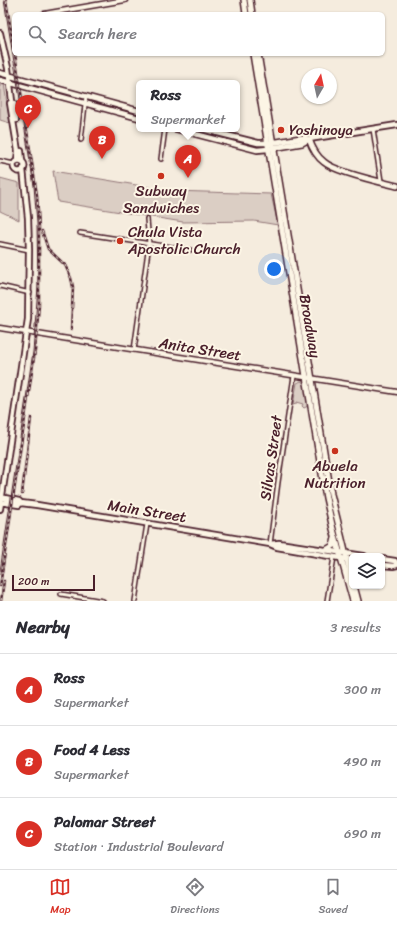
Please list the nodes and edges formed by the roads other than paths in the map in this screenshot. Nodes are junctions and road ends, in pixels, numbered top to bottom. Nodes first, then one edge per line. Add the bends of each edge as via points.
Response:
1 (125, 0) edge
2 (244, 0) edge
3 (250, 0) edge
4 (56, 12) edge
5 (246, 12) edge
6 (252, 12) edge
7 (0, 33) edge
8 (0, 38) edge
9 (254, 56) edge
10 (258, 56) edge
11 (257, 67) junction
12 (0, 73) edge
13 (7, 75) junction
14 (0, 80) edge
15 (9, 83) junction
16 (86, 96) junction
17 (86, 103) junction
18 (136, 110) edge
19 (136, 117) edge
20 (397, 125) edge
21 (373, 129) junction
22 (165, 132) edge
23 (188, 132) edge
24 (214, 132) edge
25 (309, 139) junction
26 (80, 140) dead end
27 (267, 143) junction
28 (274, 145) junction
29 (268, 149) junction
30 (161, 159) dead end
31 (0, 161) edge
32 (17, 162) junction
33 (20, 170) junction
34 (381, 181) junction
35 (397, 186) edge
36 (278, 211) junction
37 (148, 219) dead end
38 (287, 223) junction
39 (281, 226) junction
40 (80, 233) dead end
41 (289, 238) junction
42 (0, 244) edge
43 (150, 244) junction
44 (29, 250) junction
45 (190, 250) dead end
46 (0, 286) edge
47 (298, 289) junction
48 (292, 290) junction
49 (30, 293) junction
50 (0, 328) edge
51 (27, 332) junction
52 (134, 350) junction
53 (294, 376) junction
54 (309, 378) junction
55 (397, 392) edge
56 (321, 451) junction
57 (1, 500) edge
58 (0, 509) edge
59 (147, 524) junction
60 (336, 537) junction
61 (270, 544) junction
62 (326, 550) junction
63 (343, 556) junction
64 (349, 556) edge
65 (334, 557) junction
66 (349, 559) edge
67 (385, 559) edge
68 (397, 564) edge
69 (385, 565) edge
70 (349, 572) edge
71 (355, 589) edge
72 (61, 594) dead end
73 (103, 601) edge
74 (135, 601) edge
75 (327, 601) edge
76 (353, 601) edge
77 (358, 601) edge

1 - 4 street
2 - 5 main road
3 - 6 main road
7 - 13 main road
8 - 13 main road
9 - 11 main road, Broadway
10 - 11 main road, Broadway
11 - 27 main road, Broadway
11 - 28 main road, Broadway
12 - 13 main road
13 - 15 main road
13 - 16 main road
14 - 15 main road
15 - 17 main road
15 - 32 main road via 14,104
16 - 17 street
16 - 18 main road
17 - 19 main road
17 - 26 street
20 - 21 main road
21 - 25 main road
21 - 34 street
22 - 30 street
23 - 29 main road via 257,150
24 - 27 main road
25 - 28 main road
25 - 34 main road via 313,149 327,165
27 - 28 main road
27 - 29 main road, Broadway
28 - 29 main road
28 - 38 main road, Broadway
29 - 36 main road, Broadway
31 - 32 street
32 - 33 main road via 15,169
32 - 33 main road via 24,165
33 - 44 main road via 28,218
34 - 35 main road
36 - 38 main road via 284,223
36 - 39 main road, Broadway
37 - 43 street
38 - 41 main road, Broadway
39 - 41 main road
39 - 48 main road, Broadway
40 - 43 street
41 - 47 main road, Broadway
42 - 44 street
43 - 45 street
43 - 52 street
44 - 49 main road
46 - 49 street
47 - 48 main road
47 - 54 main road, Broadway
48 - 54 main road, Broadway
49 - 51 main road
50 - 51 street, Anita Street
51 - 52 street, Anita Street
51 - 57 main road
52 - 53 street, Anita Street
53 - 54 street, Anita Street
53 - 61 street, Silvas Street
54 - 55 street, Anita Street
54 - 56 main road, Broadway
56 - 60 main road, Broadway via 326,498
56 - 63 main road, Broadway
57 - 58 main road
57 - 59 main road, Main Street
59 - 61 main road, Main Street
59 - 74 street
60 - 62 main road via 333,546
60 - 63 main road, Broadway
61 - 62 main road, Main Street
61 - 65 main road, Main Street
62 - 63 main road, Main Street
63 - 64 main road, Main Street
63 - 65 main road, Main Street
63 - 66 main road, Main Street
63 - 70 main road, Broadway
63 - 76 main road, Broadway
65 - 75 street
67 - 68 main road via 395,561
68 - 69 main road
71 - 77 main road
72 - 73 street

